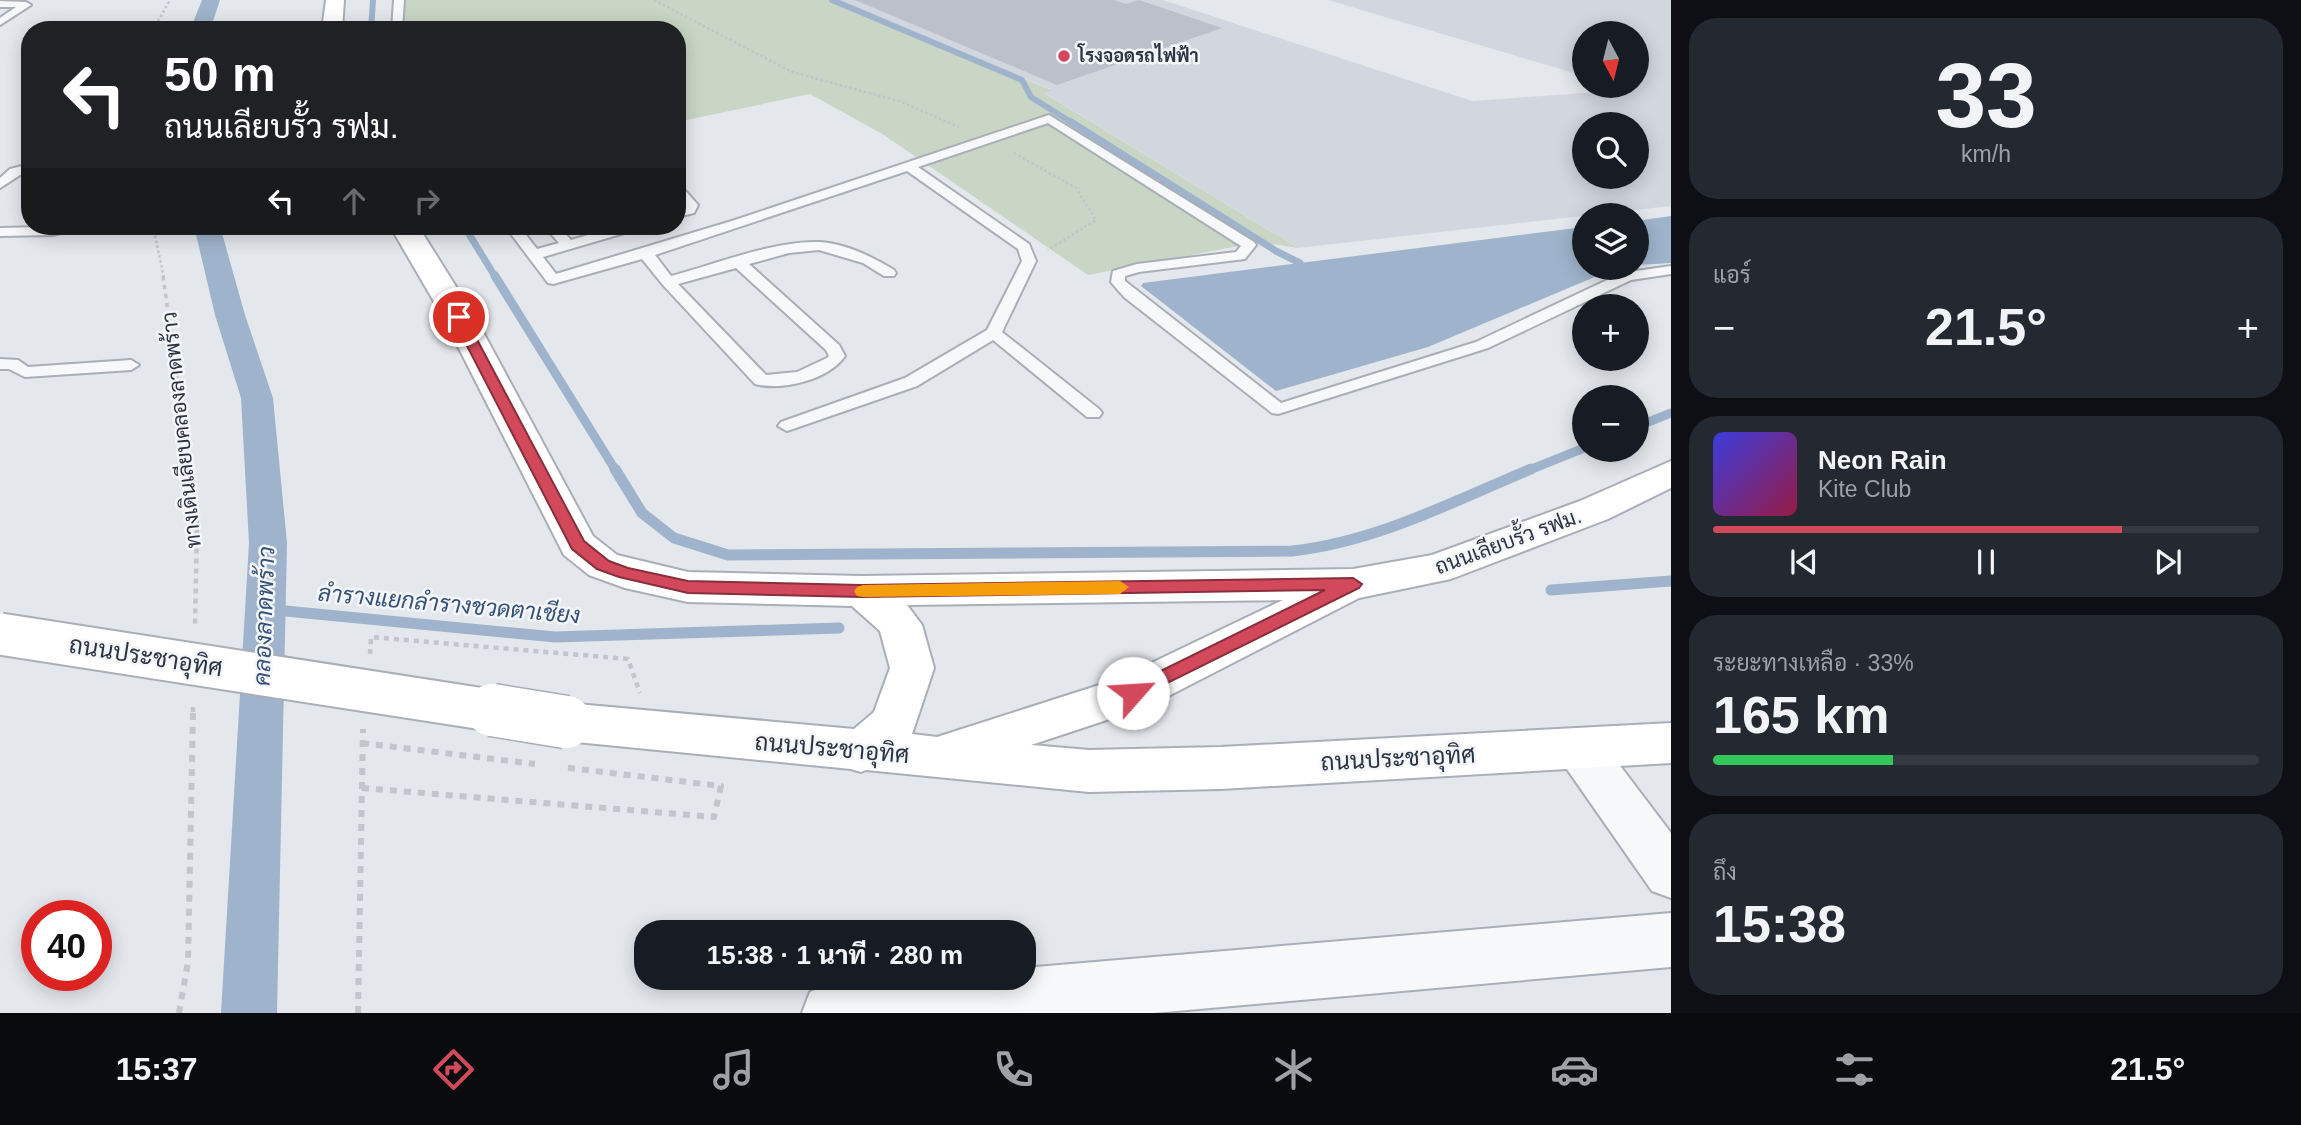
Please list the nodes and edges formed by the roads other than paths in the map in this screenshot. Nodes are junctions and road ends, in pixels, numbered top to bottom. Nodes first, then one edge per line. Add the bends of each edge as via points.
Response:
1 (335, 0) edge
2 (398, 0) edge
3 (0, 4) edge
4 (333, 21) edge
5 (397, 21) edge
6 (0, 22) edge
7 (907, 164) junction
8 (21, 170) edge
9 (0, 184) edge
10 (0, 232) edge
11 (18, 232) junction
12 (21, 232) edge
13 (409, 235) edge
14 (519, 235) edge
15 (559, 235) edge
16 (600, 235) edge
17 (567, 244) junction
18 (0, 248) edge
19 (533, 255) junction
20 (647, 255) junction
21 (739, 263) junction
22 (1671, 270) edge
23 (889, 273) dead end
24 (668, 282) junction
25 (994, 333) junction
26 (0, 363) edge
27 (131, 365) dead end
28 (1093, 413) dead end
29 (787, 425) dead end
30 (1671, 473) edge
31 (1353, 584) junction
32 (861, 591) junction
33 (0, 634) edge
34 (1671, 743) edge
35 (1579, 748) junction
36 (860, 752) junction
37 (932, 758) junction
38 (1671, 874) edge
39 (1671, 940) edge
40 (1014, 1005) edge
41 (832, 1013) edge

1 - 4 street
2 - 5 lane
3 - 6 lane via 26,5
7 - 20 lane
7 - 22 lane via 1049,119 1249,245 1240,256 1137,268 1118,274 1118,282 1278,410 1482,345 1627,276
7 - 25 lane via 1024,247 1029,261
8 - 9 lane
10 - 11 lane
11 - 12 lane
11 - 18 lane
13 - 32 street, ถนนเลียบรั้ว รฟม. via 459,317 578,545 603,565 688,587
14 - 19 lane
15 - 17 lane
16 - 17 lane
17 - 19 lane
19 - 20 lane via 553,279
20 - 24 lane
21 - 23 lane via 788,249 820,246 868,260
21 - 24 lane
21 - 24 lane via 832,348 836,360 800,376 761,380
25 - 28 lane
25 - 29 lane via 911,382
26 - 27 lane via 25,372
30 - 31 street, ถนนเลียบรั้ว รฟม. via 1594,510 1437,569
31 - 32 street, ถนนเลียบรั้ว รฟม.
31 - 37 street via 1133,693
32 - 36 street via 900,625 912,668 894,723
33 - 36 street, ถนนประชาอุทิศ, bridge via 566,722
34 - 35 street, ถนนประชาอุทิศ
35 - 37 street, ถนนประชาอุทิศ via 1089,771
35 - 38 street
36 - 37 street, ถนนประชาอุทิศ
39 - 40 street
40 - 41 street

